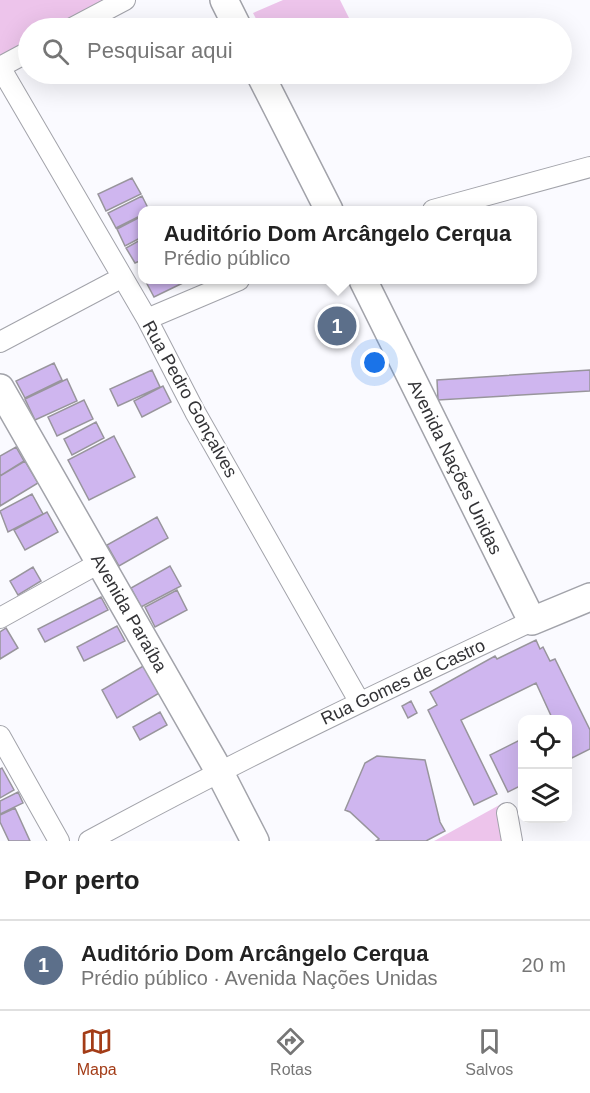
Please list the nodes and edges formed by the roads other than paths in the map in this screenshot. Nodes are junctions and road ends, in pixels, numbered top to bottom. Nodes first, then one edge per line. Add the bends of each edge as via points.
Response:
1 (125, 0) edge
2 (224, 0) edge
3 (91, 18) edge
4 (233, 18) edge
5 (18, 57) edge
6 (0, 67) edge
7 (265, 84) edge
8 (590, 167) edge
9 (326, 206) edge
10 (448, 206) edge
11 (121, 278) junction
12 (228, 284) edge
13 (365, 284) edge
14 (147, 319) junction
15 (0, 342) edge
16 (0, 388) edge
17 (101, 562) junction
18 (590, 597) edge
19 (0, 618) edge
20 (532, 621) junction
21 (359, 702) junction
22 (0, 736) edge
23 (219, 771) junction
24 (507, 813) dead end
25 (59, 841) edge
26 (89, 841) edge
27 (255, 841) edge
28 (512, 841) edge

1 - 3 street
2 - 4 street
5 - 6 street
6 - 11 street, Rua Pedro Gonçalves
7 - 9 street
8 - 10 street
11 - 14 street, Rua Pedro Gonçalves
11 - 15 street
12 - 14 street
13 - 20 street, Avenida Nações Unidas
14 - 21 street, Rua Pedro Gonçalves via 195,412
16 - 17 street, Avenida Paraíba
17 - 19 street
17 - 23 street, Avenida Paraíba
18 - 20 street, Rua Gomes de Castro
20 - 21 street, Rua Gomes de Castro
21 - 23 street, Rua Gomes de Castro
22 - 25 street
23 - 26 street, Rua Gomes de Castro
23 - 27 street, Avenida Paraíba
24 - 28 street

